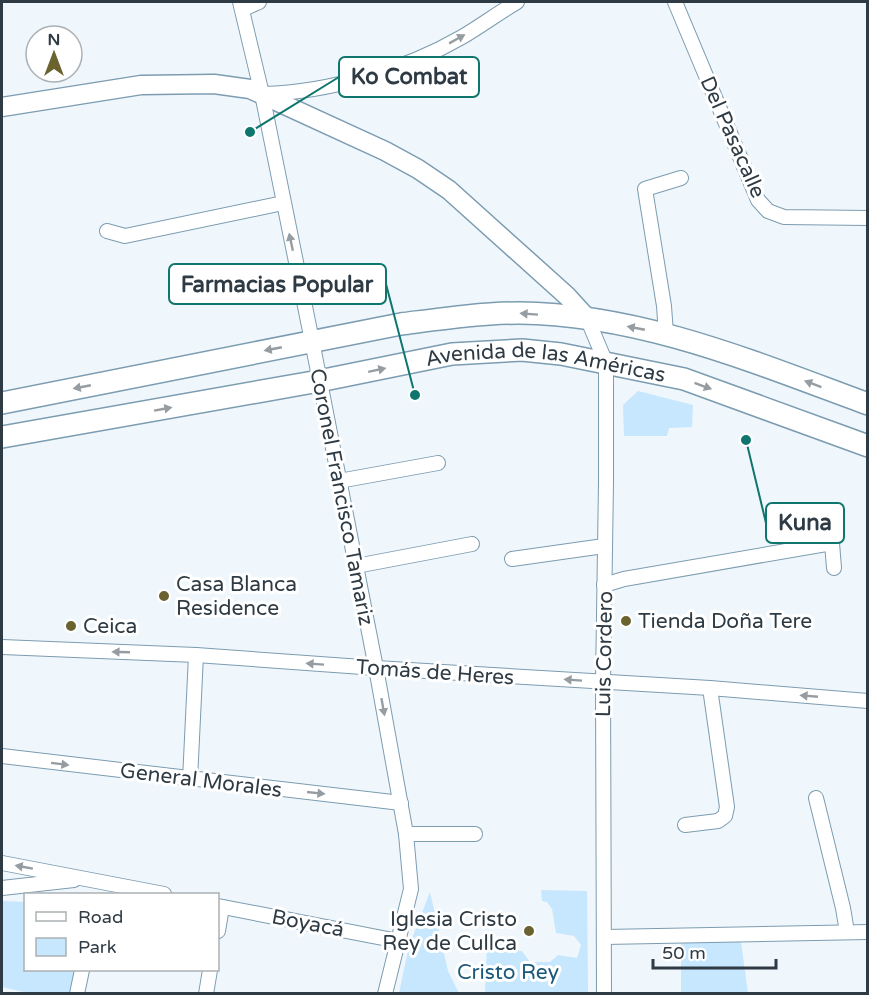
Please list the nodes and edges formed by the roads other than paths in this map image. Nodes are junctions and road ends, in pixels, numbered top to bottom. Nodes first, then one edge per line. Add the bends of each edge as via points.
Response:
1 (259, 2) edge
2 (517, 2) edge
3 (675, 2) edge
4 (242, 5) edge
5 (262, 94) junction
6 (2, 107) edge
7 (681, 177) dead end
8 (283, 203) junction
9 (867, 218) edge
10 (107, 231) dead end
11 (587, 318) junction
12 (666, 334) junction
13 (312, 341) junction
14 (606, 363) junction
15 (319, 381) junction
16 (2, 403) edge
17 (867, 404) edge
18 (3, 438) edge
19 (867, 446) edge
20 (438, 464) dead end
21 (339, 481) junction
22 (472, 544) dead end
23 (604, 546) junction
24 (512, 559) dead end
25 (356, 566) junction
26 (834, 568) dead end
27 (604, 585) junction
28 (2, 647) edge
29 (196, 655) junction
30 (376, 668) junction
31 (603, 682) junction
32 (710, 688) junction
33 (867, 701) edge
34 (2, 756) edge
35 (190, 780) junction
36 (816, 798) dead end
37 (401, 803) junction
38 (685, 825) dead end
39 (406, 834) junction
40 (474, 834) dead end
41 (2, 863) edge
42 (88, 879) junction
43 (2, 888) edge
44 (159, 893) edge
45 (220, 906) edge
46 (847, 932) junction
47 (867, 932) edge
48 (604, 938) junction
49 (398, 941) junction
50 (82, 971) edge
51 (210, 971) edge
52 (77, 993) edge
53 (206, 993) edge
54 (385, 993) edge
55 (604, 993) edge

1 - 4 street
5 -> 2 street via 291,94 351,82 422,57
3 - 9 street, Del Pasacalle via 758,200 768,211 784,217
4 - 5 street, Coronel Francisco Tamariz
5 - 6 street via 214,84 162,83
5 - 8 street, Coronel Francisco Tamariz
5 - 11 street via 385,151 449,190
7 - 12 street via 645,189
8 - 10 street via 125,236
13 -> 8 street, Coronel Francisco Tamariz
12 -> 11 main road, Avenida de las Américas
11 -> 13 main road, Avenida de las Américas via 520,313 454,317
11 - 14 street, Luis Cordero
17 -> 12 main road, Avenida de las Américas
13 - 15 street, Coronel Francisco Tamariz
13 -> 16 main road, Avenida de las Américas
15 -> 14 main road, Avenida de las Américas via 452,354 491,351 522,350
14 -> 19 main road, Avenida de las Américas via 684,379
14 - 23 street, Luis Cordero
18 -> 15 main road, Avenida de las Américas
15 - 21 street, Coronel Francisco Tamariz
20 - 21 street
21 - 25 street, Coronel Francisco Tamariz
22 - 25 street
23 - 24 street
23 - 27 street, Luis Cordero
25 - 30 street, Coronel Francisco Tamariz
26 - 27 street via 832,543
27 - 31 street, Luis Cordero
29 -> 28 street, Tomás de Heres
30 -> 29 street, Tomás de Heres
29 - 35 street
31 -> 30 street, Tomás de Heres
30 -> 37 street, Coronel Francisco Tamariz
31 - 32 street, Tomás de Heres
31 - 48 street, Luis Cordero
33 -> 32 street, Tomás de Heres
32 - 38 street via 727,807 725,816 718,821
34 -> 35 street, General Morales
35 -> 37 street, General Morales
36 - 46 street
37 - 39 street, Coronel Francisco Tamariz
39 - 40 street
39 - 49 street, Coronel Francisco Tamariz via 411,888
42 -> 41 street
42 - 43 street
42 - 44 street
45 - 49 street, Boyacá
46 - 47 street
46 - 48 street
48 - 55 street, Luis Cordero
49 - 54 street, Coronel Francisco Tamariz
50 - 52 street
51 - 53 street

